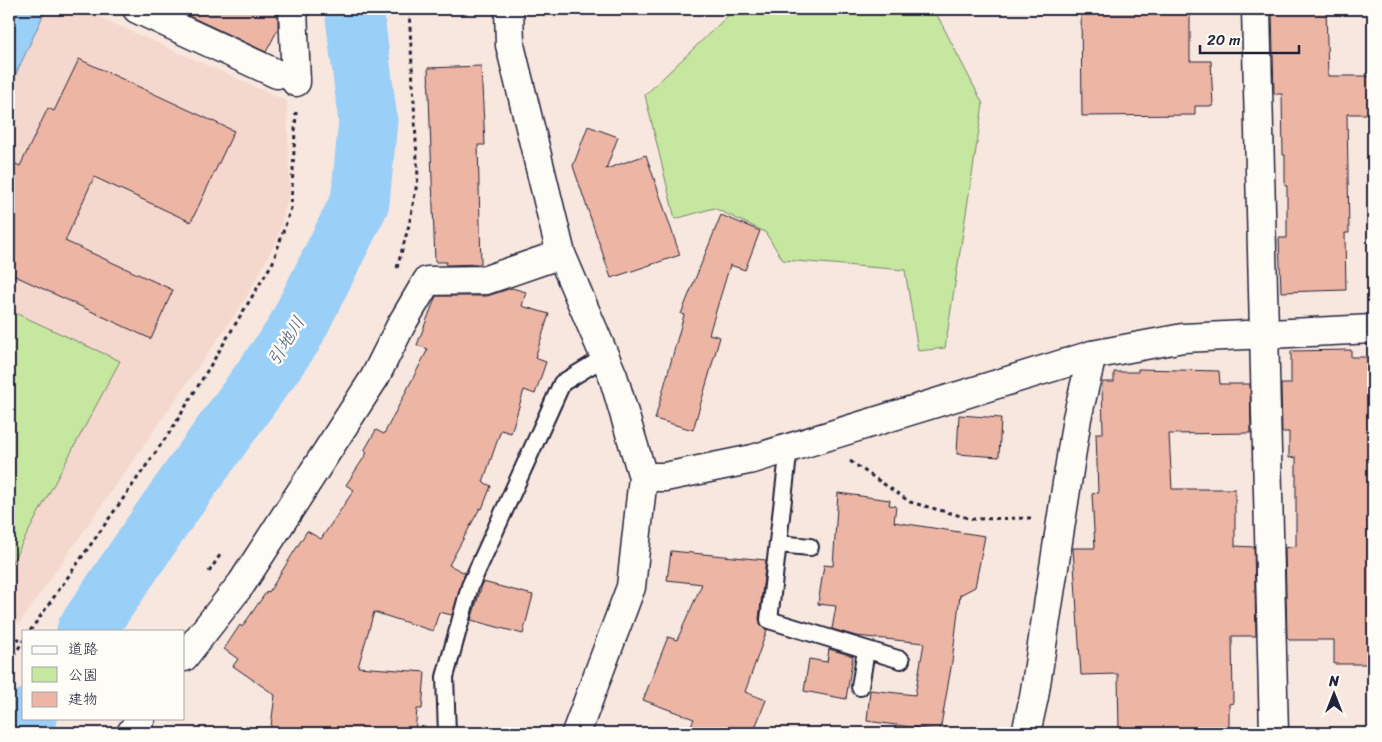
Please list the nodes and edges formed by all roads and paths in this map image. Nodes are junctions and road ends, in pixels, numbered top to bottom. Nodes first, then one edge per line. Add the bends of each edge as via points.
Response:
1 (137, 9) edge
2 (293, 9) edge
3 (409, 9) edge
4 (509, 9) edge
5 (1256, 9) edge
6 (286, 78) junction
7 (561, 254) junction
8 (396, 270) dead end
9 (1373, 330) edge
10 (1264, 334) junction
11 (1092, 355) junction
12 (605, 357) junction
13 (817, 438) junction
14 (789, 447) junction
15 (642, 477) junction
16 (1062, 518) junction
17 (228, 544) dead end
18 (778, 544) junction
19 (810, 547) dead end
20 (206, 576) dead end
21 (31, 630) edge
22 (9, 635) edge
23 (22, 641) edge
24 (22, 642) edge
25 (866, 650) junction
26 (185, 656) edge
27 (901, 660) dead end
28 (9, 662) edge
29 (860, 687) dead end
30 (140, 720) edge
31 (131, 733) edge
32 (447, 733) edge
33 (576, 733) edge
34 (1026, 733) edge
35 (1274, 733) edge

1 - 6 street
2 - 6 street
3 - 8 path via 418,178
4 - 7 street via 510,45
5 - 10 street
6 - 21 path via 291,208 273,262 172,429
7 - 12 street
7 - 26 street via 486,280 427,281 400,325 376,377 242,583
9 - 10 street
10 - 11 street via 1182,338
10 - 35 street
11 - 13 street
11 - 16 street via 1077,418
12 - 15 street
12 - 32 lane via 562,383 470,586 445,677
13 - 14 street
13 - 16 path via 910,502 972,519
14 - 15 street via 753,459 665,477
14 - 18 lane
15 - 33 street via 631,586
16 - 34 street
17 - 20 path
18 - 19 lane
18 - 25 lane via 769,620
22 - 23 path
24 - 28 path
25 - 27 lane
25 - 29 lane
30 - 31 street

